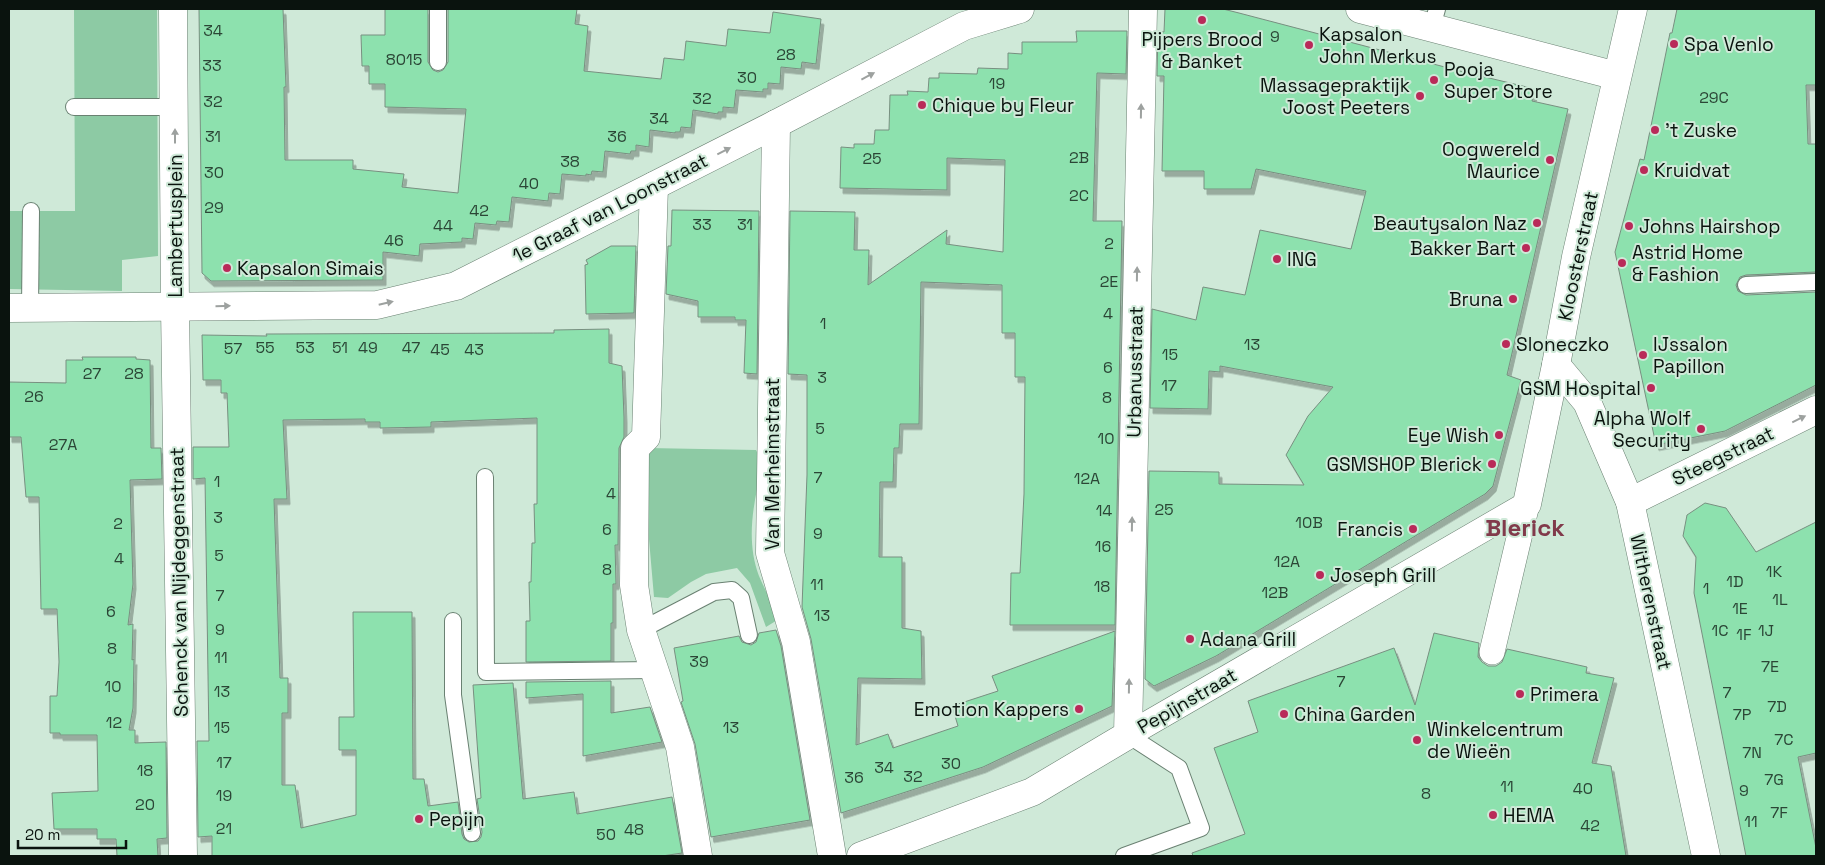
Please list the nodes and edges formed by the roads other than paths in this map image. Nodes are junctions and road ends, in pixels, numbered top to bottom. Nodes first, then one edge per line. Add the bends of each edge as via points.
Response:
1 (173, 9) edge
2 (438, 9) edge
3 (1020, 9) edge
4 (1143, 9) edge
5 (1360, 9) edge
6 (1633, 9) edge
7 (1434, 18) edge
8 (438, 62) dead end
9 (1617, 76) junction
10 (74, 107) dead end
11 (175, 107) junction
12 (776, 124) junction
13 (654, 186) junction
14 (31, 211) dead end
15 (1816, 282) edge
16 (1746, 285) dead end
17 (175, 307) junction
18 (20, 308) edge
19 (1556, 364) junction
20 (1816, 410) edge
21 (485, 477) dead end
22 (1630, 502) junction
23 (1527, 504) junction
24 (453, 620) dead end
25 (641, 630) junction
26 (749, 634) dead end
27 (1492, 652) dead end
28 (654, 670) junction
29 (1128, 735) junction
30 (472, 833) dead end
31 (183, 856) edge
32 (698, 856) edge
33 (832, 856) edge
34 (861, 856) edge
35 (1124, 856) edge
36 (1706, 856) edge

1 - 11 street, Lambertusplein
2 - 8 lane
12 -> 3 street, 1e Graaf van Loonstraat via 964,26
29 -> 4 street, Urbanusstraat
5 - 7 street
6 - 9 street, Kloosterstraat
7 - 9 street
9 - 19 street, Kloosterstraat via 1576,257
10 - 11 lane
17 -> 11 street, Lambertusplein
13 -> 12 street, 1e Graaf van Loonstraat
12 - 33 street, Van Merheimstraat via 770,552 796,642
17 -> 13 street, 1e Graaf van Loonstraat via 376,305 456,286
13 - 25 street via 646,437 635,448 634,585
14 - 18 lane
15 - 16 lane
17 - 18 street, Lambertusplein
17 - 31 street, Schenck van Nijdeggenstraat
19 - 22 street, Witherenstraat via 1587,402
19 - 23 street, Kloosterstraat
22 -> 20 street, Steegstraat
21 - 28 lane via 486,672
22 - 36 street, Witherenstraat
23 - 27 street
23 - 29 street, Pepijnstraat
24 - 30 lane via 453,695
25 - 26 lane via 714,592 732,590 741,598
25 - 28 street
28 - 32 street via 680,747
29 - 34 street, Pepijnstraat via 1032,792
29 - 35 lane via 1179,768 1201,828

